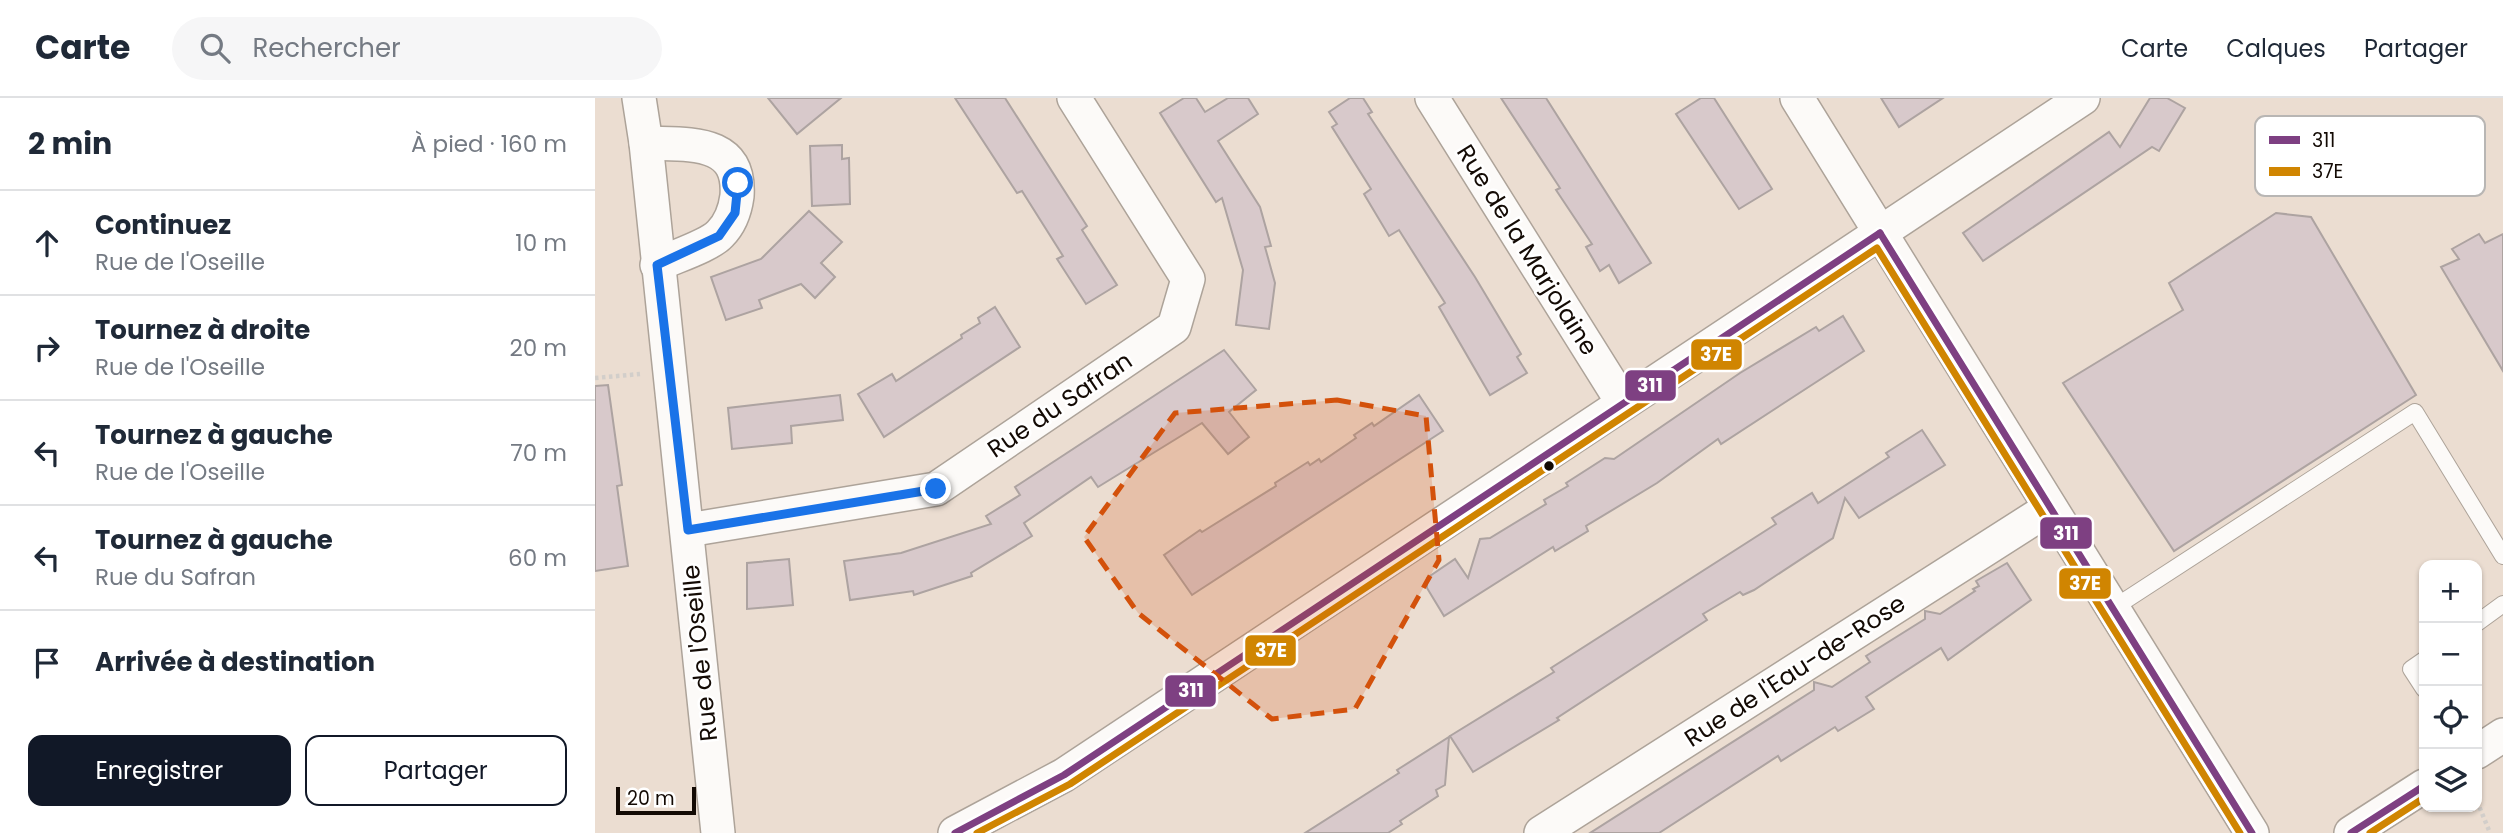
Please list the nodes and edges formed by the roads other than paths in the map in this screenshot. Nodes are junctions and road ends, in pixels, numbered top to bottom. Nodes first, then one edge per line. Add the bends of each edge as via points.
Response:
1 (639, 98) edge
2 (1074, 98) edge
3 (1432, 98) edge
4 (1797, 98) edge
5 (2083, 98) edge
6 (646, 143) junction
7 (1880, 233) junction
8 (657, 265) junction
9 (1623, 402) junction
10 (2050, 508) junction
11 (688, 530) junction
12 (2503, 556) edge
13 (2503, 604) edge
14 (2112, 609) junction
15 (2482, 619) edge
16 (2419, 663) edge
17 (2419, 681) edge
18 (2503, 735) edge
19 (2482, 749) edge
20 (2419, 789) edge
21 (718, 833) edge
22 (955, 833) edge
23 (1541, 833) edge
24 (2252, 833) edge
25 (2351, 833) edge

1 - 6 street, Rue de l'Oseille
2 - 11 street, Rue du Safran via 1188,279 1174,327 936,489
3 - 9 street, Rue de la Marjolaine
4 - 7 street
5 - 7 street
6 - 8 street, Rue de l'Oseille
6 - 8 street via 709,147 729,159 738,183 735,213 719,236
7 - 9 street
7 - 10 street
8 - 11 street, Rue de l'Oseille
9 - 22 street via 1065,775
10 - 14 street
10 - 23 street, Rue de l'Eau-de-Rose
11 - 21 street, Rue de l'Oseille
12 - 14 lane via 2414,412
13 - 15 lane
14 - 24 street
16 - 17 lane via 2411,669
18 - 19 street
20 - 25 street

